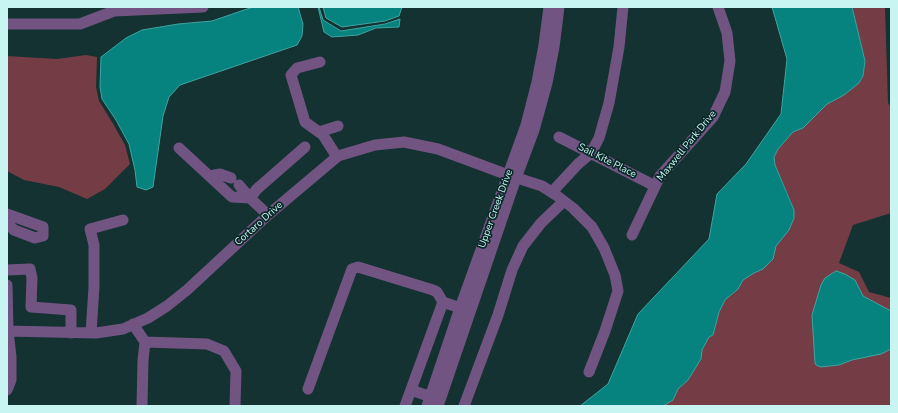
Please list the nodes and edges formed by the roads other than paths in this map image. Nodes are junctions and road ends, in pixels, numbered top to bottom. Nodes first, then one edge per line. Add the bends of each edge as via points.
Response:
1 (202, 7) edge
2 (549, 7) edge
3 (559, 7) edge
4 (623, 7) edge
5 (718, 7) edge
6 (7, 24) edge
7 (320, 62) dead end
8 (338, 126) dead end
9 (319, 132) junction
10 (559, 137) dead end
11 (179, 148) dead end
12 (305, 148) dead end
13 (591, 153) junction
14 (337, 157) junction
15 (210, 176) junction
16 (512, 177) junction
17 (655, 186) junction
18 (552, 192) junction
19 (250, 198) junction
20 (564, 201) junction
21 (7, 214) edge
22 (268, 215) junction
23 (123, 220) dead end
24 (7, 223) edge
25 (632, 235) dead end
26 (7, 270) edge
27 (7, 285) edge
28 (443, 302) junction
29 (460, 308) junction
30 (133, 324) junction
31 (8, 331) edge
32 (71, 333) junction
33 (92, 333) junction
34 (145, 342) junction
35 (589, 372) dead end
36 (308, 389) dead end
37 (7, 390) edge
38 (411, 390) junction
39 (434, 402) edge
40 (142, 406) edge
41 (235, 406) edge
42 (404, 406) edge
43 (464, 406) edge

1 - 6 street via 114,11 80,24
2 - 16 street, Upper Creek Drive via 537,82
3 - 16 street, Upper Creek Drive via 547,83 534,130
4 - 13 street via 609,103 599,138
5 - 17 street, Maxwell Park Drive via 727,33 730,61 725,92 713,117 660,176
7 - 9 street via 297,68 291,75 304,122
8 - 9 street
9 - 14 street
10 - 13 street, Sail Kite Place
11 - 15 street
12 - 19 street via 256,189
13 - 17 street, Sail Kite Place
13 - 18 street
14 - 16 street, Cortaro Drive via 375,145 404,142 438,149
14 - 22 street, Cortaro Drive
15 - 19 street via 232,197
15 - 19 street via 220,174 235,181
16 - 18 street, Cortaro Drive via 542,186
16 - 29 street, Upper Creek Drive
16 - 39 street, Upper Creek Drive
17 - 25 street, Maxwell Park Drive
18 - 20 street, Cortaro Drive
19 - 22 street
20 - 35 street, Cortaro Drive via 592,227 615,275 618,291
20 - 43 street via 541,223 523,246 512,270
21 - 24 street via 43,227 43,236 35,238 14,230
22 - 30 street, Cortaro Drive via 187,290 148,318
23 - 33 street via 90,229 94,245
26 - 32 street via 30,269 31,307 71,310
27 - 31 street
28 - 29 street
28 - 36 street via 433,290 366,269 352,269
28 - 38 street
29 - 39 street, Upper Creek Drive
30 - 33 street, Cortaro Drive via 123,329
30 - 34 street
31 - 32 street, Cortaro Drive
31 - 37 street via 11,380
32 - 33 street, Cortaro Drive
34 - 40 street
34 - 41 street via 207,344 224,352 236,371
38 - 39 street
38 - 42 street

